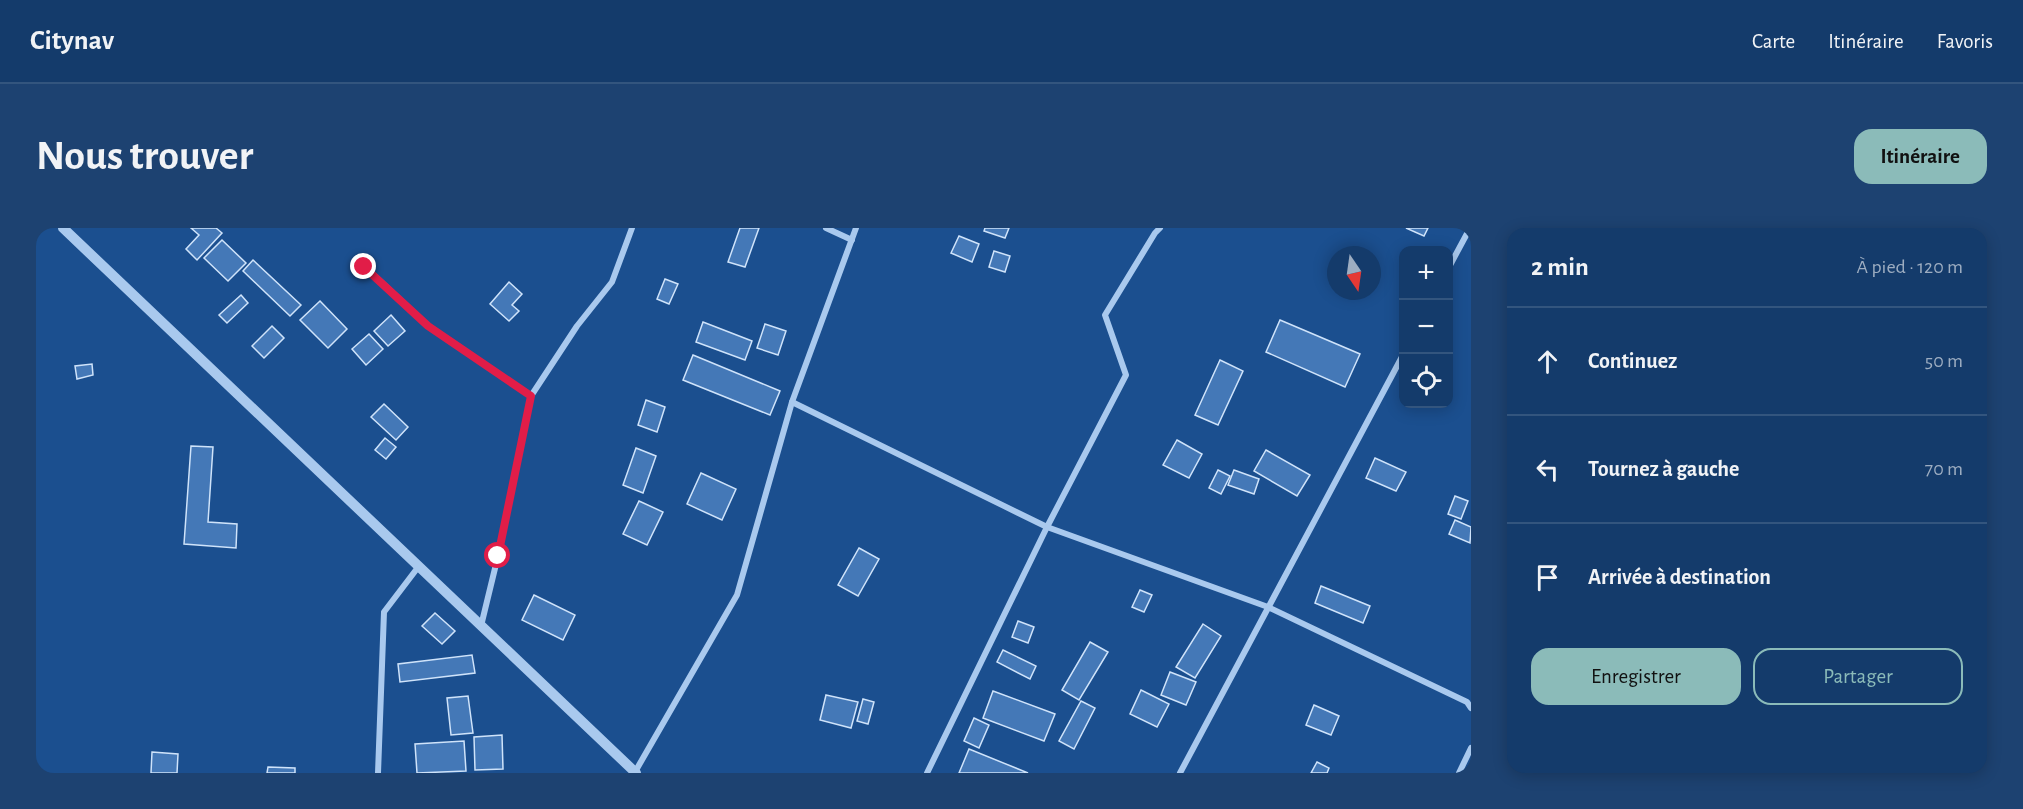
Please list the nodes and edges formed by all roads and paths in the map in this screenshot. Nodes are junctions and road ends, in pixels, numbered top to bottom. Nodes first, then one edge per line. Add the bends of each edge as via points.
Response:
1 (63, 228) edge
2 (632, 228) edge
3 (826, 228) edge
4 (856, 228) edge
5 (1160, 228) edge
6 (1470, 228) edge
7 (852, 240) junction
8 (1453, 261) edge
9 (364, 267) dead end
10 (1403, 354) edge
11 (531, 396) junction
12 (792, 402) junction
13 (1047, 527) junction
14 (419, 566) junction
15 (1268, 607) junction
16 (481, 626) junction
17 (1470, 702) edge
18 (1471, 748) edge
19 (636, 772) edge
20 (378, 773) edge
21 (927, 773) edge
22 (1180, 773) edge
23 (1459, 773) edge

1 - 14 street
2 - 11 street via 612,282 577,326
3 - 7 street
4 - 7 street
5 - 13 street via 1105,315 1126,375
6 - 8 street
7 - 12 street
9 - 11 street via 428,326
10 - 15 street
11 - 16 street
12 - 13 street
12 - 19 street via 737,595
13 - 15 street
13 - 21 street
14 - 16 street
14 - 20 street via 384,612
15 - 17 street
15 - 22 street
16 - 19 street
18 - 23 street

